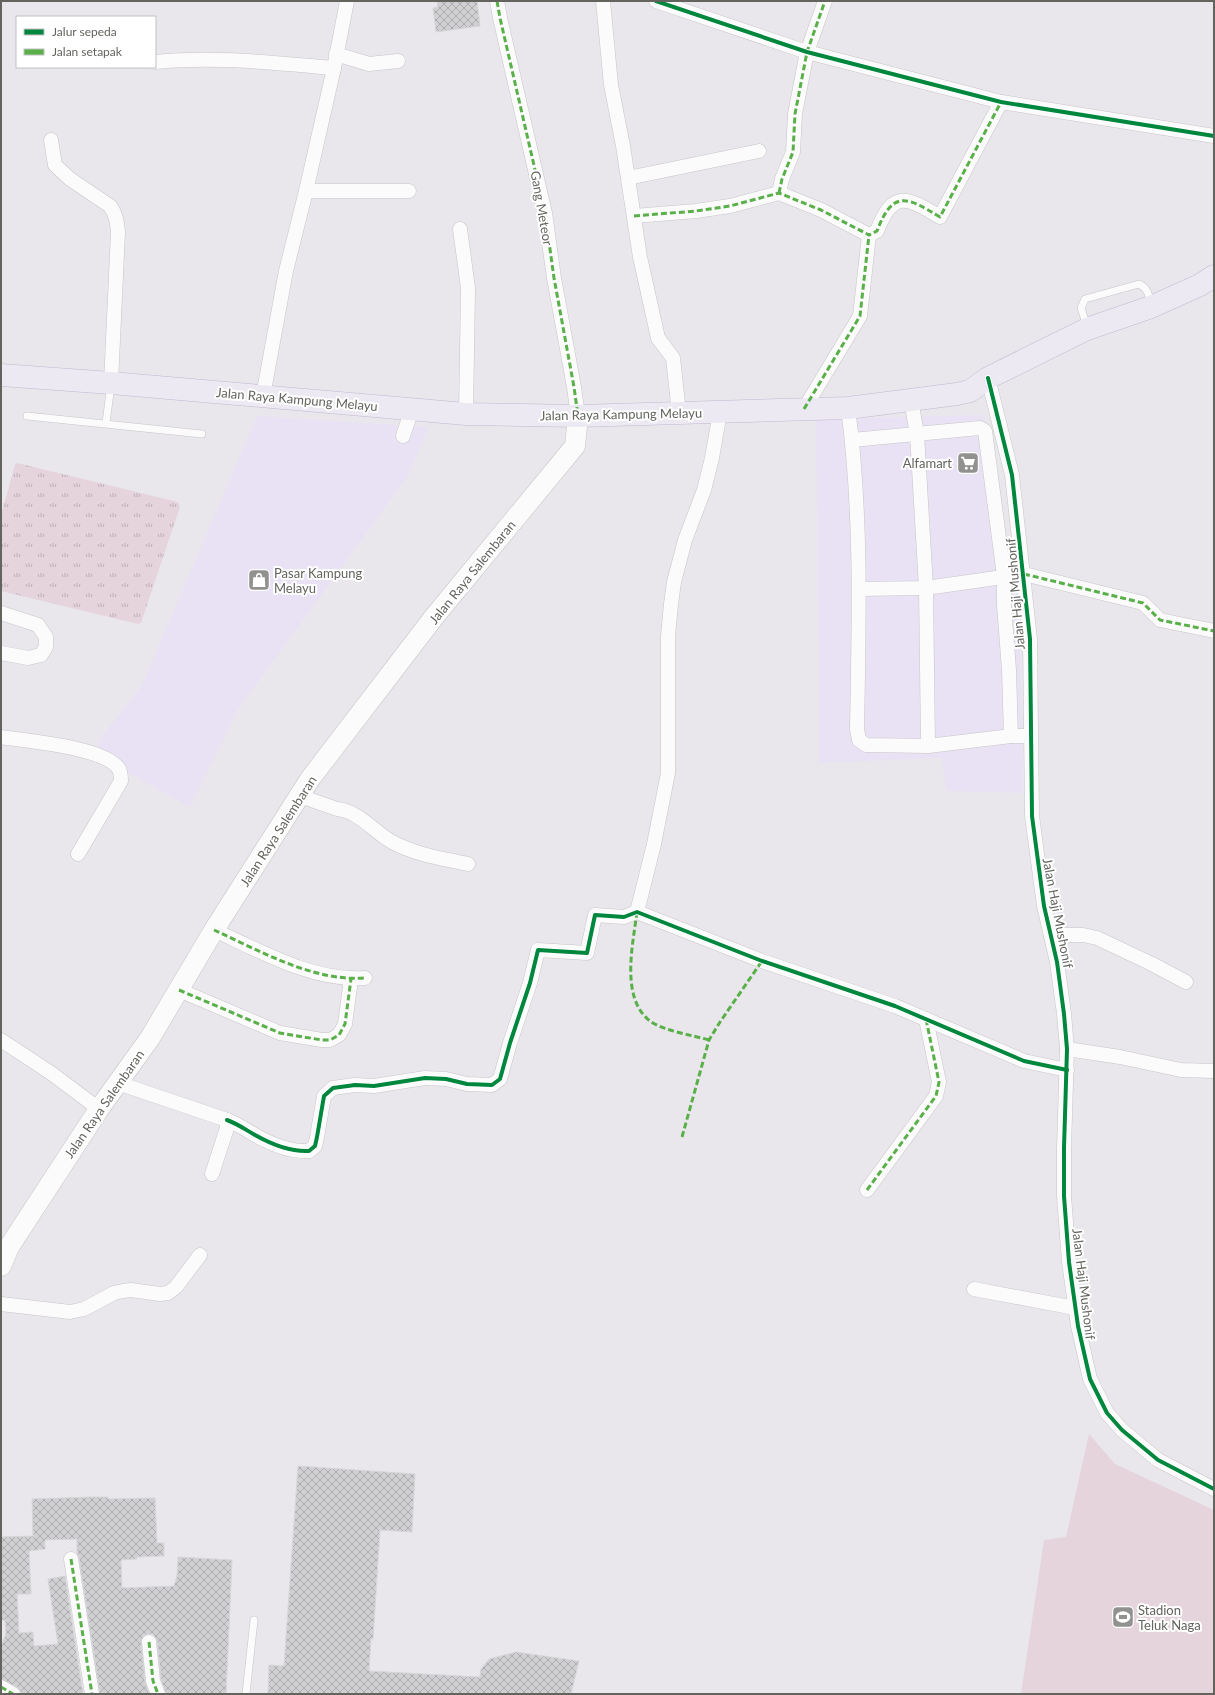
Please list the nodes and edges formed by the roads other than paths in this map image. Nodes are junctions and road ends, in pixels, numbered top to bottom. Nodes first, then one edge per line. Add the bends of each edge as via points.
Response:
1 (347, 1) edge
2 (497, 1) edge
3 (603, 1) edge
4 (656, 1) edge
5 (825, 1) edge
6 (807, 52) junction
7 (335, 61) junction
8 (398, 61) dead end
9 (156, 62) edge
10 (1001, 102) junction
11 (1214, 136) edge
12 (51, 140) dead end
13 (759, 151) dead end
14 (628, 178) junction
15 (306, 191) junction
16 (409, 191) dead end
17 (779, 193) junction
18 (634, 216) junction
19 (460, 229) dead end
20 (869, 235) junction
21 (1214, 276) edge
22 (1151, 307) junction
23 (1087, 328) junction
24 (1, 375) edge
25 (988, 378) junction
26 (111, 383) junction
27 (263, 396) junction
28 (911, 400) junction
29 (848, 408) junction
30 (412, 409) junction
31 (804, 409) junction
32 (720, 412) junction
33 (679, 413) junction
34 (466, 414) junction
35 (27, 416) dead end
36 (578, 416) junction
37 (106, 423) junction
38 (202, 434) dead end
39 (916, 434) junction
40 (403, 436) dead end
41 (852, 440) junction
42 (1024, 574) junction
43 (1004, 576) junction
44 (926, 588) junction
45 (860, 589) junction
46 (1, 613) edge
47 (1214, 632) edge
48 (1, 653) edge
49 (1011, 736) junction
50 (1030, 736) junction
51 (1, 737) edge
52 (928, 746) junction
53 (300, 796) junction
54 (78, 854) dead end
55 (468, 864) dead end
56 (637, 912) junction
57 (214, 930) junction
58 (1051, 935) junction
59 (1186, 982) dead end
60 (179, 990) junction
61 (926, 1019) junction
62 (1, 1040) edge
63 (1067, 1049) junction
64 (1067, 1070) junction
65 (1214, 1071) edge
66 (118, 1083) junction
67 (99, 1109) junction
68 (228, 1120) junction
69 (212, 1174) dead end
70 (867, 1190) dead end
71 (200, 1255) dead end
72 (1, 1266) edge
73 (974, 1289) dead end
74 (1, 1304) edge
75 (1075, 1308) junction
76 (1214, 1489) edge
77 (71, 1559) dead end
78 (254, 1620) dead end
79 (149, 1642) dead end
80 (1, 1687) edge
81 (13, 1694) edge
82 (92, 1694) edge
83 (158, 1694) edge
84 (246, 1694) edge

1 - 7 street
2 - 36 street, Gang Meteor via 545,213
3 - 14 street via 611,86
4 - 6 street
5 - 6 street
6 - 10 street
6 - 17 street via 795,114 793,152
7 - 8 street via 369,64
7 - 9 street
7 - 15 street
10 - 11 street
10 - 20 street via 940,217 913,202 896,201 877,231
12 - 26 street via 55,165 70,179 110,206 117,220
13 - 14 street
14 - 18 street
15 - 16 street
15 - 27 street via 286,271
17 - 18 street via 730,206
17 - 20 street via 821,210
18 - 33 street via 640,257 658,338 673,358
19 - 34 street via 468,288
20 - 31 street via 860,316
21 - 22 main road, Jalan Raya Kampung Melayu
22 - 23 main road, Jalan Raya Kampung Melayu
22 - 23 lane via 1148,291 1139,284 1085,299 1081,308
23 - 25 main road, Jalan Raya Kampung Melayu
24 - 26 main road, Jalan Raya Kampung Melayu
25 - 28 main road, Jalan Raya Kampung Melayu via 970,391
25 - 42 street, Jalan Haji Mushonif via 1012,474
26 - 27 main road, Jalan Raya Kampung Melayu
26 - 37 lane
27 - 30 main road, Jalan Raya Kampung Melayu
28 - 29 main road, Jalan Raya Kampung Melayu
28 - 39 street
29 - 31 main road, Jalan Raya Kampung Melayu
29 - 41 street
30 - 34 main road, Jalan Raya Kampung Melayu
30 - 40 street
31 - 32 main road, Jalan Raya Kampung Melayu
32 - 33 main road, Jalan Raya Kampung Melayu
32 - 56 street via 704,490 685,540 674,582 668,636 668,773
33 - 36 main road, Jalan Raya Kampung Melayu
34 - 36 main road, Jalan Raya Kampung Melayu
35 - 37 lane
36 - 53 main road, Jalan Raya Salembaran via 575,446 434,618 310,779
37 - 38 lane
39 - 41 street
39 - 43 street via 980,428 985,431
39 - 44 street
41 - 45 street
42 - 43 street
42 - 47 street via 1143,603 1160,620
42 - 50 street, Jalan Haji Mushonif via 1030,639
43 - 44 street
43 - 49 street
44 - 45 street
44 - 52 street
45 - 52 street via 857,730 859,740 866,745
46 - 48 street via 38,625 46,636 46,646 41,655 28,658
49 - 50 street
49 - 52 street
50 - 58 street, Jalan Haji Mushonif via 1032,816 1044,906
51 - 54 street via 77,748 110,761 118,768 121,781
53 - 55 street via 350,812 390,841 418,854
53 - 57 main road, Jalan Raya Salembaran
56 - 61 street via 762,961
56 - 68 street via 624,917 594,915 587,953 538,950 500,1079 492,1085 425,1078 374,1086 333,1088 324,1096 315,1146 309,1151 273,1143
57 - 60 main road, Jalan Raya Salembaran
57 - 60 street via 310,972 358,979 346,1024 339,1035 330,1040 280,1033
58 - 59 street via 1083,935 1096,938
58 - 63 street, Jalan Haji Mushonif via 1061,985
60 - 66 main road, Jalan Raya Salembaran via 150,1038
61 - 64 street via 1024,1061
61 - 70 street via 938,1082 936,1096
62 - 67 street
63 - 64 street, Jalan Haji Mushonif
63 - 65 street via 1181,1070
64 - 75 street, Jalan Haji Mushonif via 1064,1196
66 - 67 main road, Jalan Raya Salembaran
66 - 68 street
67 - 72 main road, Jalan Raya Salembaran via 10,1247
68 - 69 street
71 - 74 street via 176,1287 168,1293 123,1291 84,1309 70,1312
73 - 75 street
75 - 76 street, Jalan Haji Mushonif via 1090,1379 1107,1413 1122,1430 1158,1460
77 - 82 street
78 - 84 lane
79 - 83 street via 153,1681
80 - 81 street

